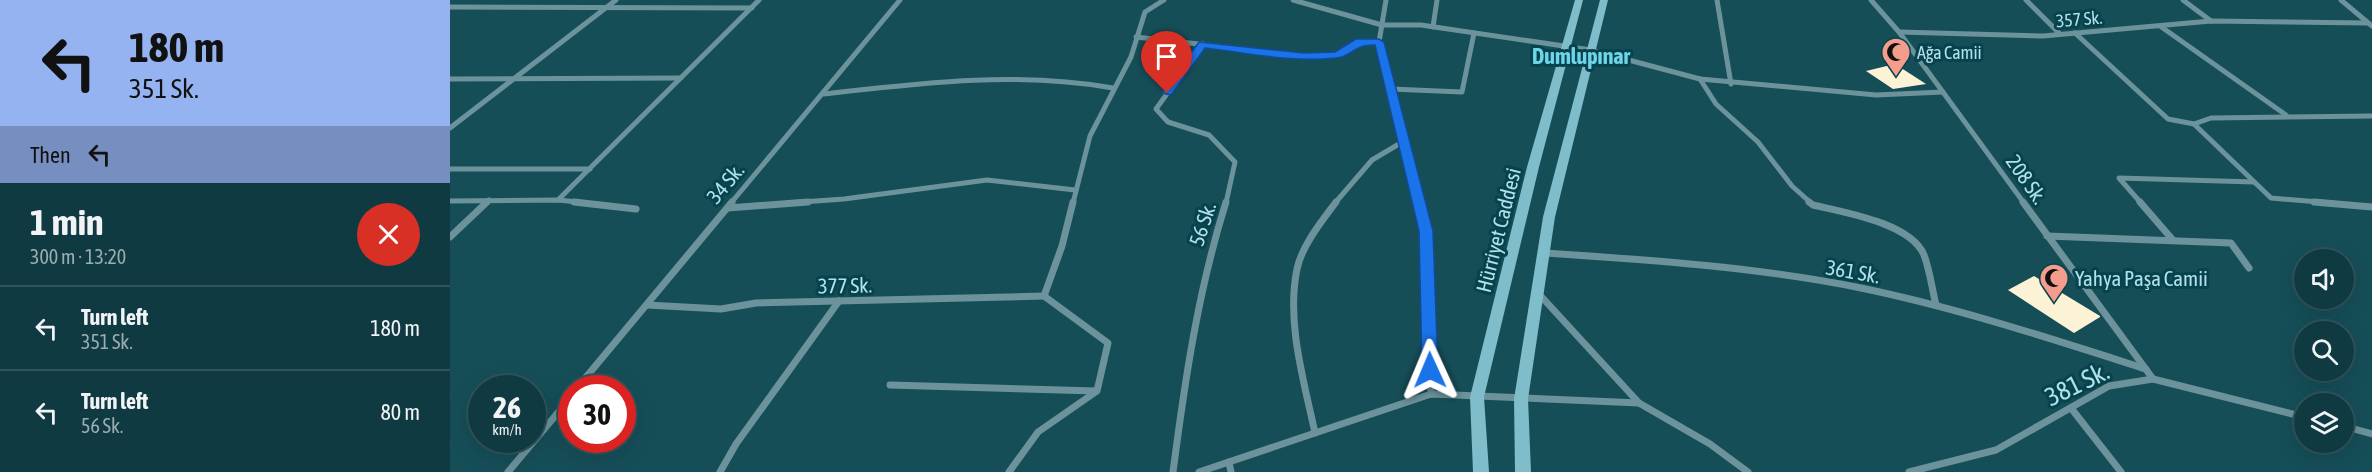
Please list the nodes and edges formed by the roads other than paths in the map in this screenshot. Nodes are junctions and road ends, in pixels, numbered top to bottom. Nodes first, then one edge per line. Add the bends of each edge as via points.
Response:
1 (616, 0) edge
2 (759, 0) edge
3 (900, 0) edge
4 (1164, 0) edge
5 (1293, 0) edge
6 (1323, 0) edge
7 (1386, 0) edge
8 (1437, 0) edge
9 (1580, 0) edge
10 (1604, 0) edge
11 (1717, 0) edge
12 (1871, 0) edge
13 (2026, 0) edge
14 (2183, 0) edge
15 (2341, 0) edge
16 (1320, 6) junction
17 (450, 7) edge
18 (607, 7) junction
19 (752, 8) junction
20 (2360, 16) junction
21 (2372, 17) edge
22 (2211, 21) junction
23 (1382, 25) junction
24 (2370, 25) edge
25 (2159, 26) junction
26 (1433, 27) junction
27 (1899, 32) junction
28 (1474, 33) junction
29 (2075, 33) junction
30 (2060, 34) junction
31 (1136, 37) junction
32 (1379, 42) junction
33 (1203, 44) junction
34 (1565, 46) junction
35 (1591, 50) junction
36 (514, 78) junction
37 (681, 78) junction
38 (450, 79) edge
39 (1700, 79) junction
40 (1731, 84) junction
41 (1113, 88) junction
42 (1390, 89) junction
43 (1943, 92) junction
44 (823, 94) junction
45 (2286, 115) junction
46 (2372, 116) edge
47 (2194, 124) junction
48 (450, 128) edge
49 (1404, 141) junction
50 (590, 169) junction
51 (450, 170) edge
52 (2255, 182) junction
53 (1075, 190) junction
54 (490, 200) junction
55 (558, 200) junction
56 (450, 201) edge
57 (2372, 207) edge
58 (636, 208) dead end
59 (728, 208) junction
60 (2047, 236) junction
61 (450, 237) edge
62 (2172, 239) junction
63 (1544, 253) junction
64 (2249, 268) dead end
65 (1538, 292) junction
66 (1044, 296) junction
67 (839, 302) junction
68 (647, 305) junction
69 (1936, 305) junction
70 (2146, 369) junction
71 (589, 375) edge
72 (2153, 379) junction
73 (890, 385) dead end
74 (1096, 391) junction
75 (1431, 393) junction
76 (1478, 397) junction
77 (1521, 399) junction
78 (1639, 403) junction
79 (2071, 408) junction
80 (558, 413) edge
81 (2294, 414) edge
82 (2354, 429) edge
83 (1315, 433) junction
84 (2372, 434) edge
85 (1229, 462) junction
86 (508, 472) edge
87 (720, 472) edge
88 (1009, 472) edge
89 (1173, 472) edge
90 (1199, 472) edge
91 (1231, 472) edge
92 (1481, 472) edge
93 (1523, 472) edge
94 (1748, 472) edge
95 (1909, 472) edge
96 (2121, 472) edge

1 - 18 street
2 - 19 street
3 - 44 street, 34 Sk.
4 - 31 street via 1145,12
5 - 16 street
6 - 16 street
7 - 23 street
8 - 26 street
9 - 34 main road, Hürriyet Caddesi
10 - 35 main road
11 - 40 street
12 - 27 street, 208 Sk.
13 - 30 street
14 - 22 street
15 - 20 street
16 - 23 street
17 - 18 street
18 - 19 street
18 - 36 street
19 - 37 street
20 - 21 street
20 - 24 street
22 - 24 street, 357 Sk.
22 - 25 street, 357 Sk.
23 - 26 street
23 - 32 street
25 - 29 street, 357 Sk.
25 - 45 street
26 - 28 street
27 - 30 street, 357 Sk.
27 - 43 street, 208 Sk.
28 - 34 street
28 - 42 street via 1462,92
29 - 30 street, 357 Sk.
29 - 47 street via 2168,119
31 - 33 street
31 - 41 street via 1131,57
32 - 33 street via 1356,42 1338,55 1304,56
32 - 42 street
33 - 89 street, 56 Sk. via 1156,109 1168,122 1209,135 1235,162 1232,186 1206,264
34 - 35 street
34 - 76 main road, Hürriyet Caddesi
35 - 39 street
35 - 63 main road via 1549,217
36 - 37 street
36 - 38 street
36 - 48 street
37 - 50 street
39 - 40 street
39 - 69 street via 1716,104 1758,142 1792,186 1813,205 1871,219 1900,231 1923,253
40 - 43 street via 1876,94
41 - 44 street via 1072,79 975,77
41 - 53 street via 1090,136
42 - 49 street
43 - 60 street, 208 Sk.
44 - 59 street, 34 Sk.
45 - 46 street
45 - 47 street via 2211,118
47 - 52 street
49 - 75 street via 1426,231
49 - 83 street via 1371,161 1316,230 1297,266 1295,305 1300,361
50 - 51 street
50 - 55 street
52 - 57 street via 2271,198
52 - 62 street via 2119,178
53 - 59 street via 987,180 844,199
53 - 66 street via 1062,246
54 - 55 street
54 - 56 street
54 - 61 street
55 - 58 street
59 - 68 street, 34 Sk.
60 - 62 street
60 - 70 street, 208 Sk.
62 - 64 street via 2231,243
63 - 65 main road
63 - 69 street, 361 Sk. via 1732,267
65 - 77 main road
65 - 78 street
66 - 67 street, 377 Sk.
66 - 74 street via 1108,343
67 - 68 street, 377 Sk. via 756,303 721,309
67 - 87 street
68 - 71 street, 34 Sk.
69 - 70 street, 361 Sk.
70 - 72 street, 208 Sk.
72 - 79 street, 381 Sk. via 2109,386
72 - 81 street, 381 Sk.
73 - 74 street
74 - 88 street via 1038,432
75 - 76 street
75 - 83 street
76 - 77 street
76 - 92 main road, Hürriyet Caddesi
77 - 78 street
77 - 93 main road
78 - 94 street via 1710,444
79 - 95 street, 381 Sk. via 1996,450
79 - 96 street
80 - 86 street
82 - 84 street
83 - 85 street
85 - 90 street
85 - 91 street

